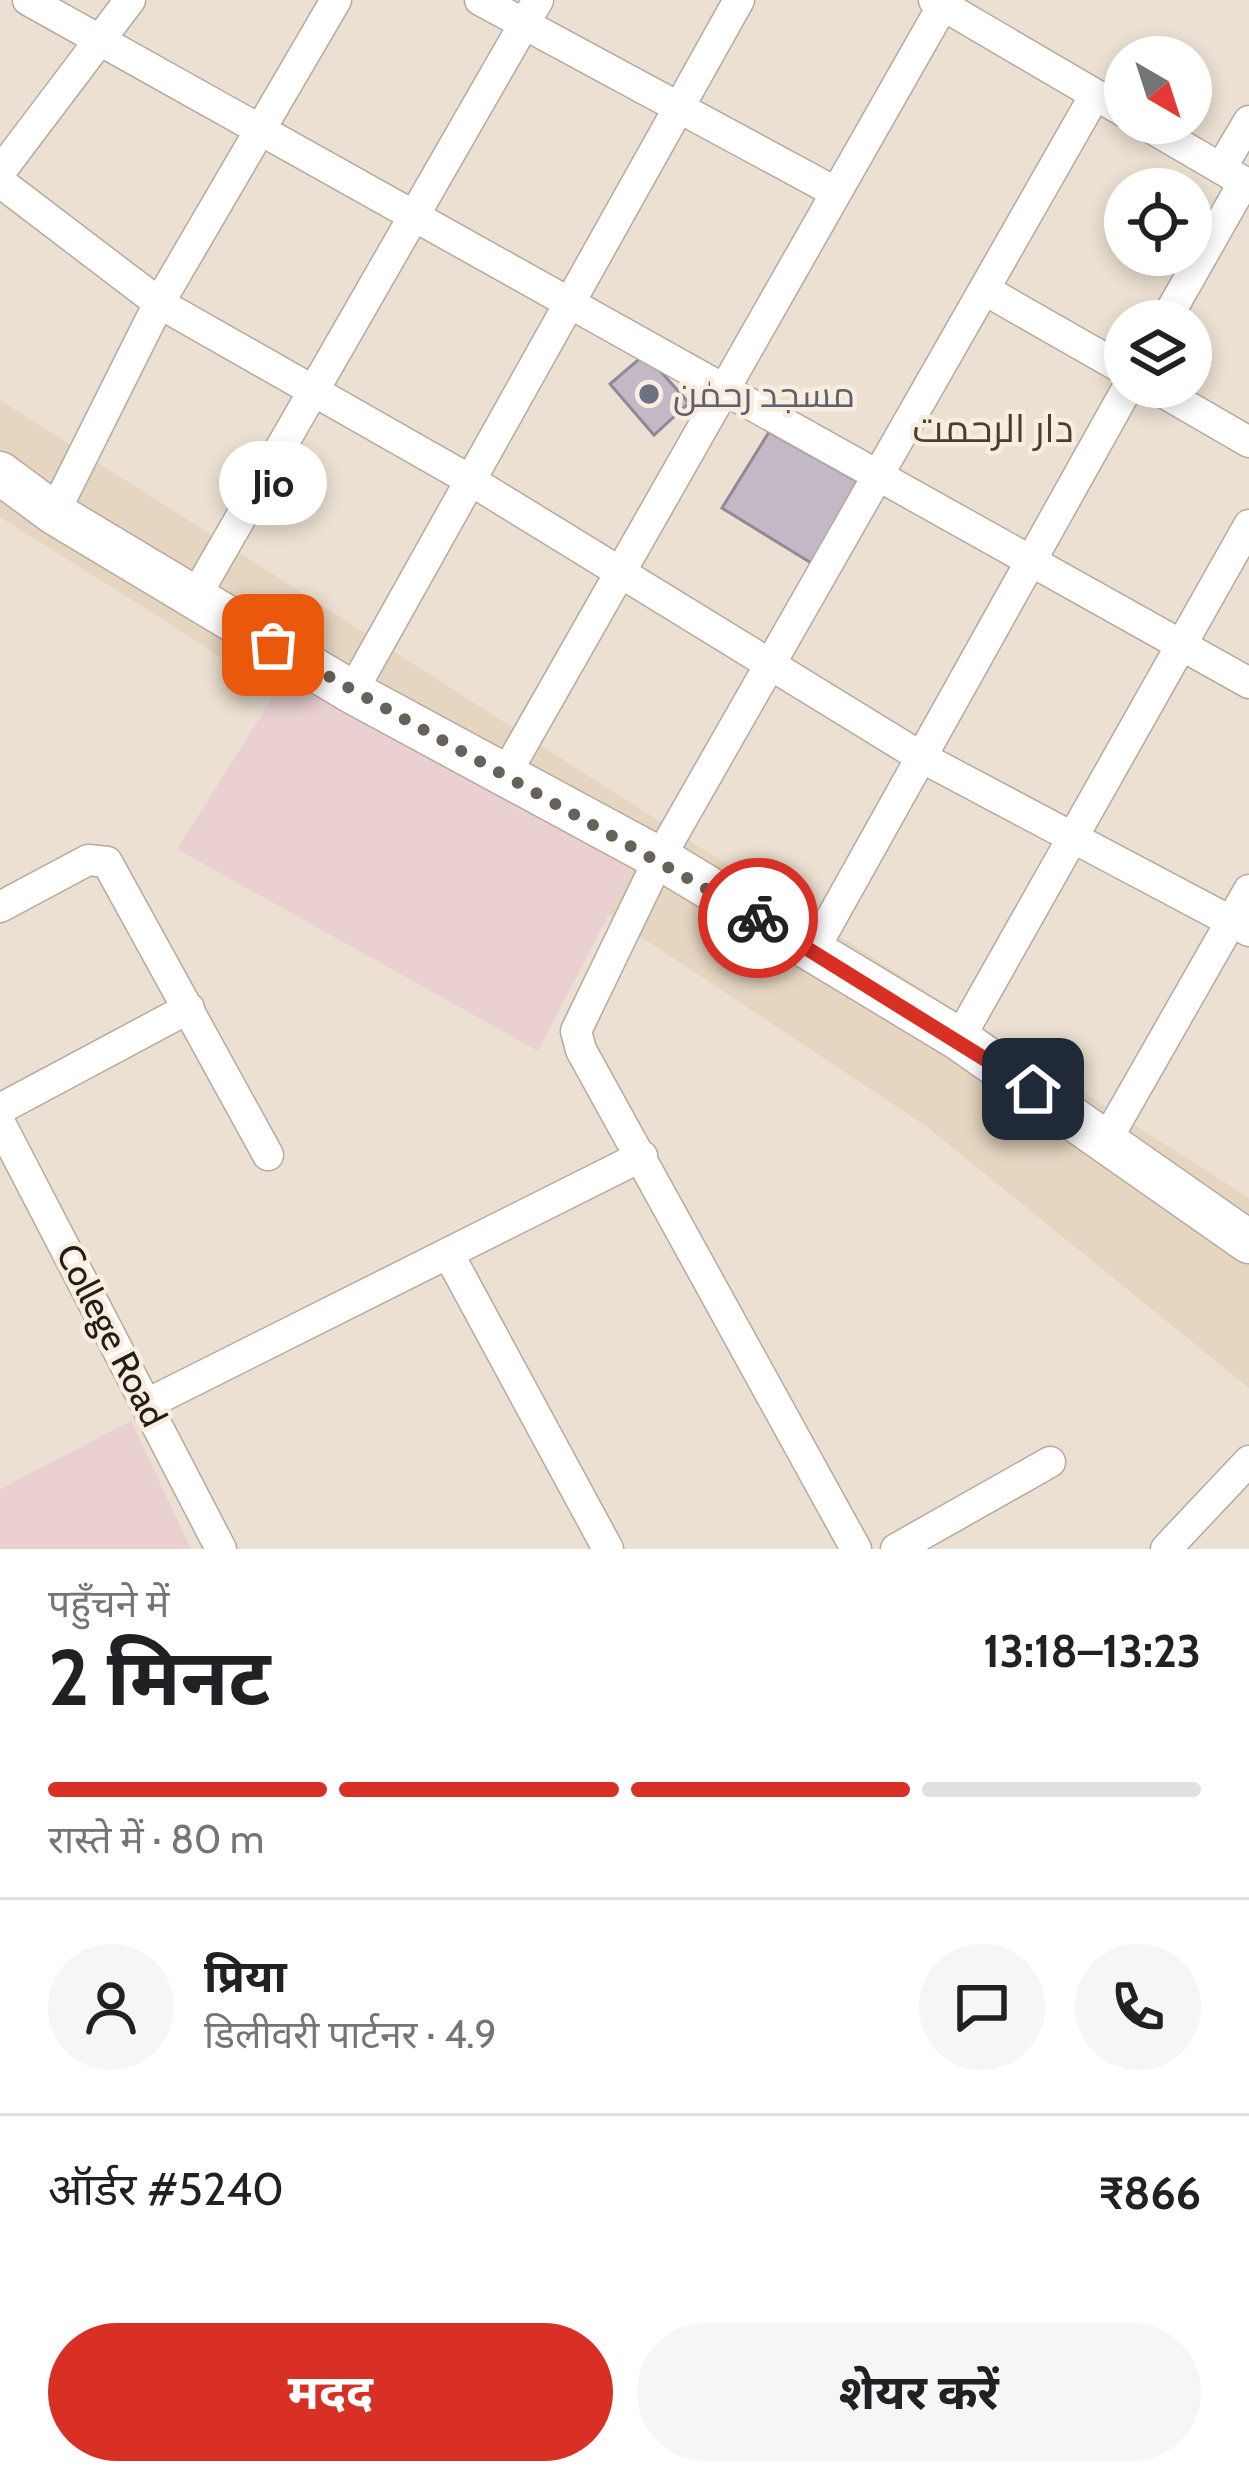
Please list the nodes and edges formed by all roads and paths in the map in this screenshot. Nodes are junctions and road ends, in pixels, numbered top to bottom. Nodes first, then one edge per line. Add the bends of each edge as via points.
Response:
1 (28, 0) edge
2 (130, 0) edge
3 (336, 0) edge
4 (480, 0) edge
5 (739, 0) edge
6 (939, 3) edge
7 (531, 12) edge
8 (103, 42) junction
9 (1096, 95) junction
10 (1104, 100) edge
11 (678, 109) junction
12 (1249, 121) edge
13 (261, 130) junction
14 (1179, 144) edge
15 (0, 172) edge
16 (1238, 178) edge
17 (0, 182) edge
18 (835, 192) junction
19 (415, 216) junction
20 (985, 290) junction
21 (1176, 300) edge
22 (159, 303) junction
23 (569, 303) junction
24 (1104, 358) edge
25 (722, 388) junction
26 (314, 392) junction
27 (1116, 408) edge
28 (1190, 408) edge
29 (1249, 442) edge
30 (0, 473) edge
31 (879, 476) junction
32 (470, 480) junction
33 (54, 513) junction
34 (1249, 525) edge
35 (1030, 561) junction
36 (618, 575) junction
37 (195, 597) junction
38 (1180, 644) junction
39 (771, 667) junction
40 (1249, 683) edge
41 (352, 692) junction
42 (921, 757) junction
43 (505, 775) junction
44 (1073, 836) junction
45 (659, 859) junction
46 (1249, 890) edge
47 (0, 907) edge
48 (1240, 926) edge
49 (813, 951) junction
50 (189, 1008) junction
51 (959, 1039) junction
52 (0, 1109) edge
53 (0, 1123) edge
54 (1107, 1139) junction
55 (268, 1155) dead end
56 (642, 1156) junction
57 (1249, 1242) edge
58 (449, 1255) junction
59 (147, 1404) junction
60 (1249, 1461) edge
61 (1050, 1462) dead end
62 (599, 1546) edge
63 (221, 1549) edge
64 (856, 1549) edge
65 (896, 1549) edge
66 (1166, 1549) edge

1 - 8 street
2 - 8 street
3 - 13 street
4 - 7 street
5 - 11 street
6 - 9 street
6 - 18 street
7 - 11 street
7 - 19 street
8 - 13 street
8 - 15 street
9 - 10 street
9 - 20 street
11 - 18 street
11 - 23 street
12 - 16 street
13 - 19 street
13 - 22 street
14 - 16 street
16 - 21 street
17 - 22 street
18 - 25 street
19 - 23 street
19 - 26 street
20 - 24 street
20 - 31 street
22 - 26 street
22 - 33 street
23 - 25 street
23 - 32 street
25 - 31 street
25 - 36 street
26 - 32 street
26 - 37 street
27 - 35 street
28 - 29 street
30 - 33 street
31 - 35 street
31 - 39 street
32 - 36 street
32 - 41 street
33 - 37 street
34 - 38 street
35 - 38 street
35 - 42 street
36 - 39 street
36 - 43 street
37 - 41 street
38 - 40 street
38 - 44 street
39 - 42 street
39 - 45 street
41 - 43 street
42 - 44 street
42 - 49 street
43 - 45 street
44 - 48 street
44 - 51 street
45 - 49 street
45 - 56 street via 576,1031
46 - 48 street
47 - 50 street via 88,860 107,862
48 - 54 street
49 - 51 street
50 - 52 street
50 - 55 street
51 - 54 street
53 - 59 street, College Road
54 - 57 street
56 - 58 street
56 - 64 street
58 - 59 street
58 - 62 street
59 - 63 street, College Road
60 - 66 street
61 - 65 street

